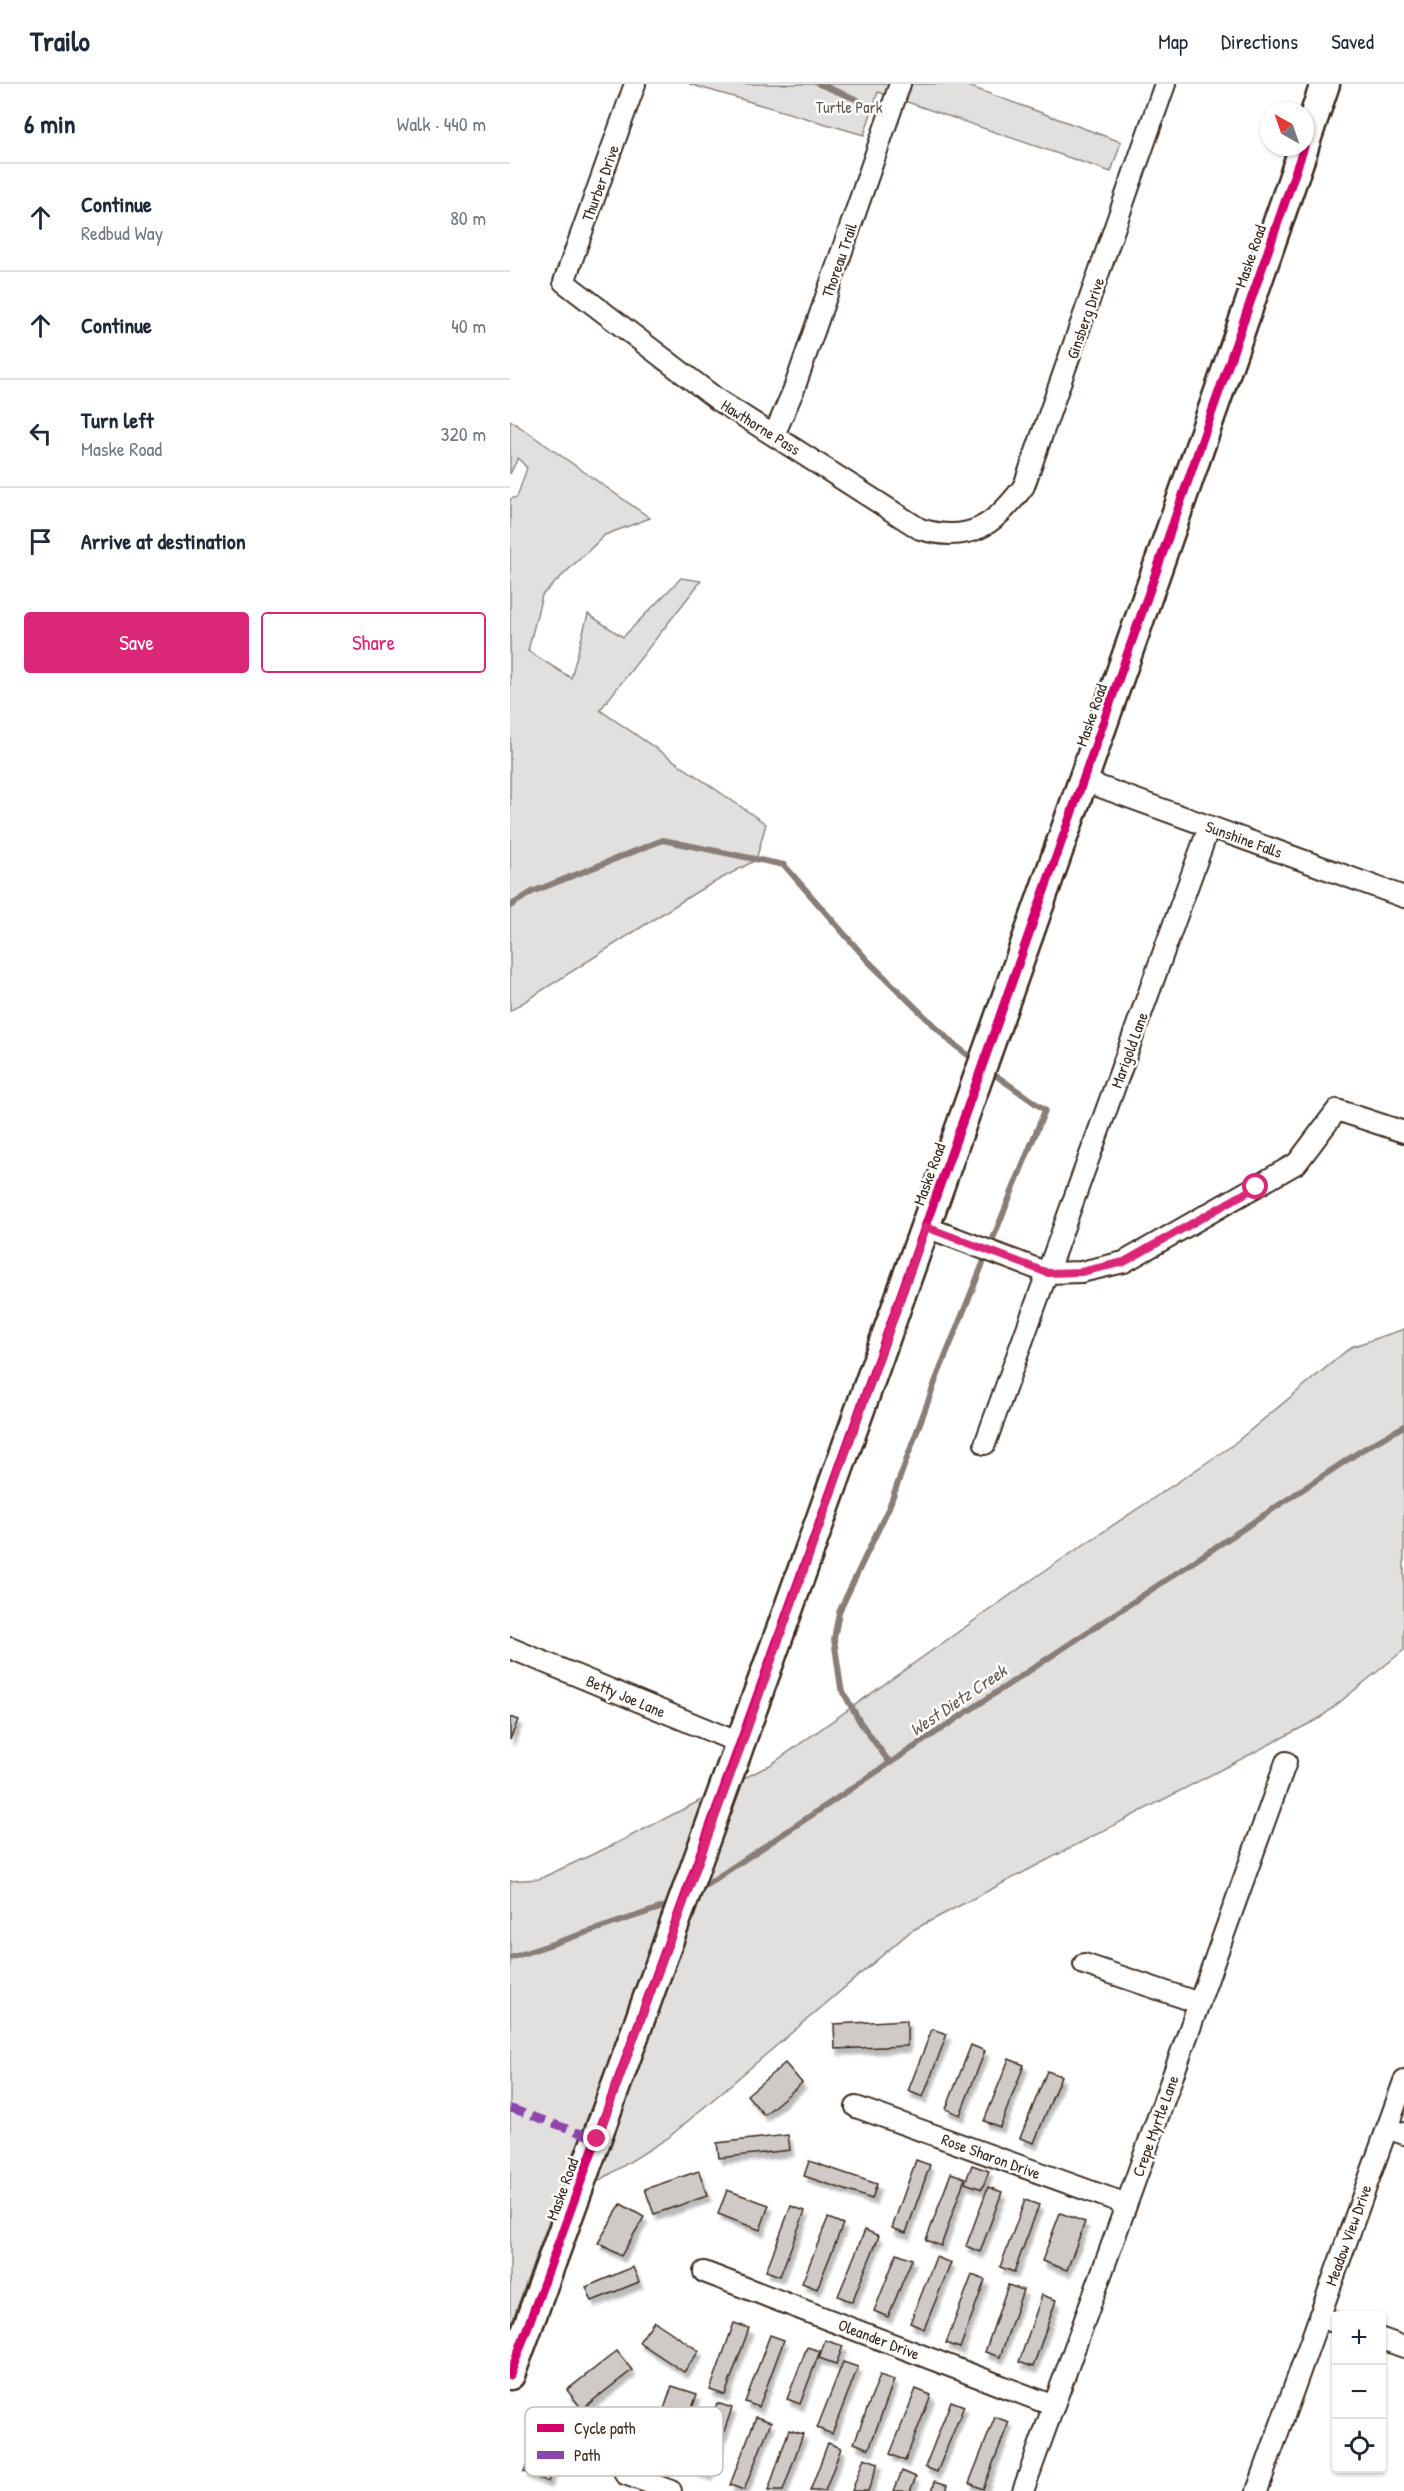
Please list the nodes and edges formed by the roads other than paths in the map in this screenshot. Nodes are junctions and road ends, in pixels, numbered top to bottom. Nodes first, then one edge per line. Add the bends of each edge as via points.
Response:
1 (635, 84) edge
2 (900, 84) edge
3 (1165, 84) edge
4 (1325, 84) edge
5 (1314, 116) edge
6 (1300, 156) edge
7 (564, 282) joint
8 (774, 435) junction
9 (975, 531) joint
10 (1084, 781) junction
11 (1209, 827) junction
12 (1404, 897) edge
13 (1404, 1132) edge
14 (926, 1227) junction
15 (1048, 1273) junction
16 (985, 1444) dead end
17 (510, 1648) edge
18 (742, 1744) junction
19 (1286, 1762) dead end
20 (1084, 1964) dead end
21 (1199, 2003) junction
22 (1404, 2081) edge
23 (856, 2107) dead end
24 (1395, 2131) edge
25 (1126, 2204) junction
26 (704, 2272) dead end
27 (1328, 2319) edge
28 (1386, 2340) edge
29 (1404, 2347) edge
30 (510, 2375) edge
31 (1054, 2406) junction
32 (630, 2476) edge
33 (671, 2491) edge
34 (1023, 2491) edge
35 (1257, 2491) edge

1 - 7 street, Thurber Drive
2 - 8 street, Thoreau Trail via 794,389
3 - 9 street, Ginsberg Drive via 1028,477 1009,507
4 - 5 street, Maske Road
6 - 10 street, Maske Road
7 - 8 street, Hawthorne Pass via 718,400
8 - 9 street, Hawthorne Pass via 920,529 940,535
10 - 11 street, Sunshine Falls
10 - 14 street, Maske Road
11 - 12 street, Sunshine Falls
11 - 15 street, Marigold Lane
13 - 15 street via 1337,1110 1297,1163 1124,1262 1081,1272
14 - 15 street
14 - 18 street, Maske Road
15 - 16 street, Marigold Lane
17 - 18 street, Betty Joe Lane
18 - 30 street, Maske Road
19 - 21 street, Crepe Myrtle Lane
20 - 21 street
21 - 25 street, Crepe Myrtle Lane
22 - 24 street, Meadow View Drive
23 - 25 street, Rose Sharon Drive
24 - 27 street, Meadow View Drive
25 - 31 street, Crepe Myrtle Lane
26 - 31 street, Oleander Drive
27 - 35 street, Meadow View Drive
28 - 29 street
31 - 34 street, Crepe Myrtle Lane
32 - 33 street

